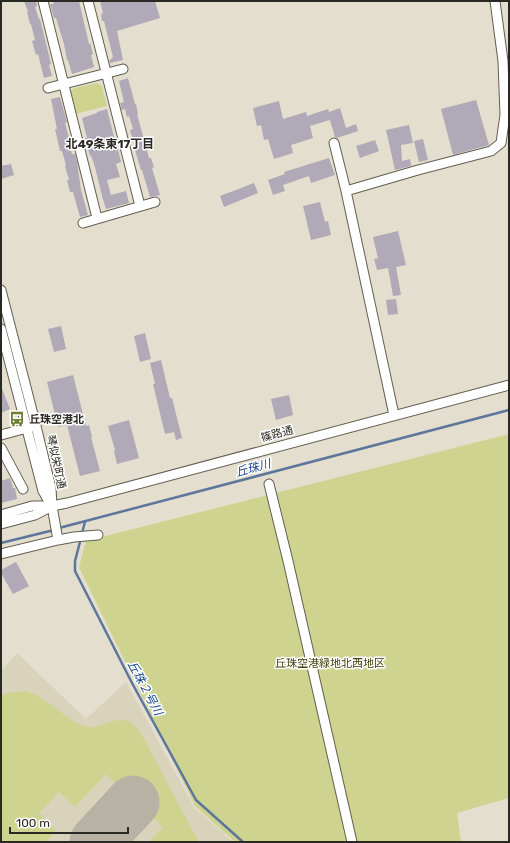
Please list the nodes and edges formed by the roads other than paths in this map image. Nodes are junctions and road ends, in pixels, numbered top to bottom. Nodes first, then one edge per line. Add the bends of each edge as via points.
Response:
1 (43, 1) edge
2 (88, 1) edge
3 (495, 1) edge
4 (123, 69) dead end
5 (106, 73) junction
6 (63, 84) junction
7 (48, 88) dead end
8 (334, 143) dead end
9 (346, 191) junction
10 (155, 202) dead end
11 (140, 206) junction
12 (97, 218) junction
13 (83, 222) dead end
14 (1, 290) edge
15 (1, 329) edge
16 (509, 385) edge
17 (394, 415) junction
18 (36, 426) junction
19 (26, 428) junction
20 (1, 435) edge
21 (1, 448) edge
22 (269, 484) dead end
23 (23, 489) dead end
24 (52, 506) junction
25 (1, 515) edge
26 (1, 524) edge
27 (94, 535) dead end
28 (58, 538) junction
29 (1, 554) edge
30 (352, 842) edge

1 - 6 street
2 - 5 street
3 - 9 street via 503,61 505,115 501,143 491,152
4 - 5 street
5 - 6 street
5 - 11 street
6 - 7 street
6 - 12 street
8 - 9 street
9 - 17 street
10 - 11 street
11 - 12 street
12 - 13 street
14 - 18 street, 琴似栄町通
15 - 19 street, 琴似栄町通
16 - 17 street, 篠路通
17 - 24 street, 篠路通
18 - 19 street
18 - 24 street, 琴似栄町通 via 51,488
19 - 20 street
19 - 24 street, 琴似栄町通 via 42,491
21 - 23 street
22 - 30 street
24 - 25 street, 篠路通 via 32,506
24 - 26 street, 篠路通 via 35,515
24 - 28 street
27 - 28 street
28 - 29 street

